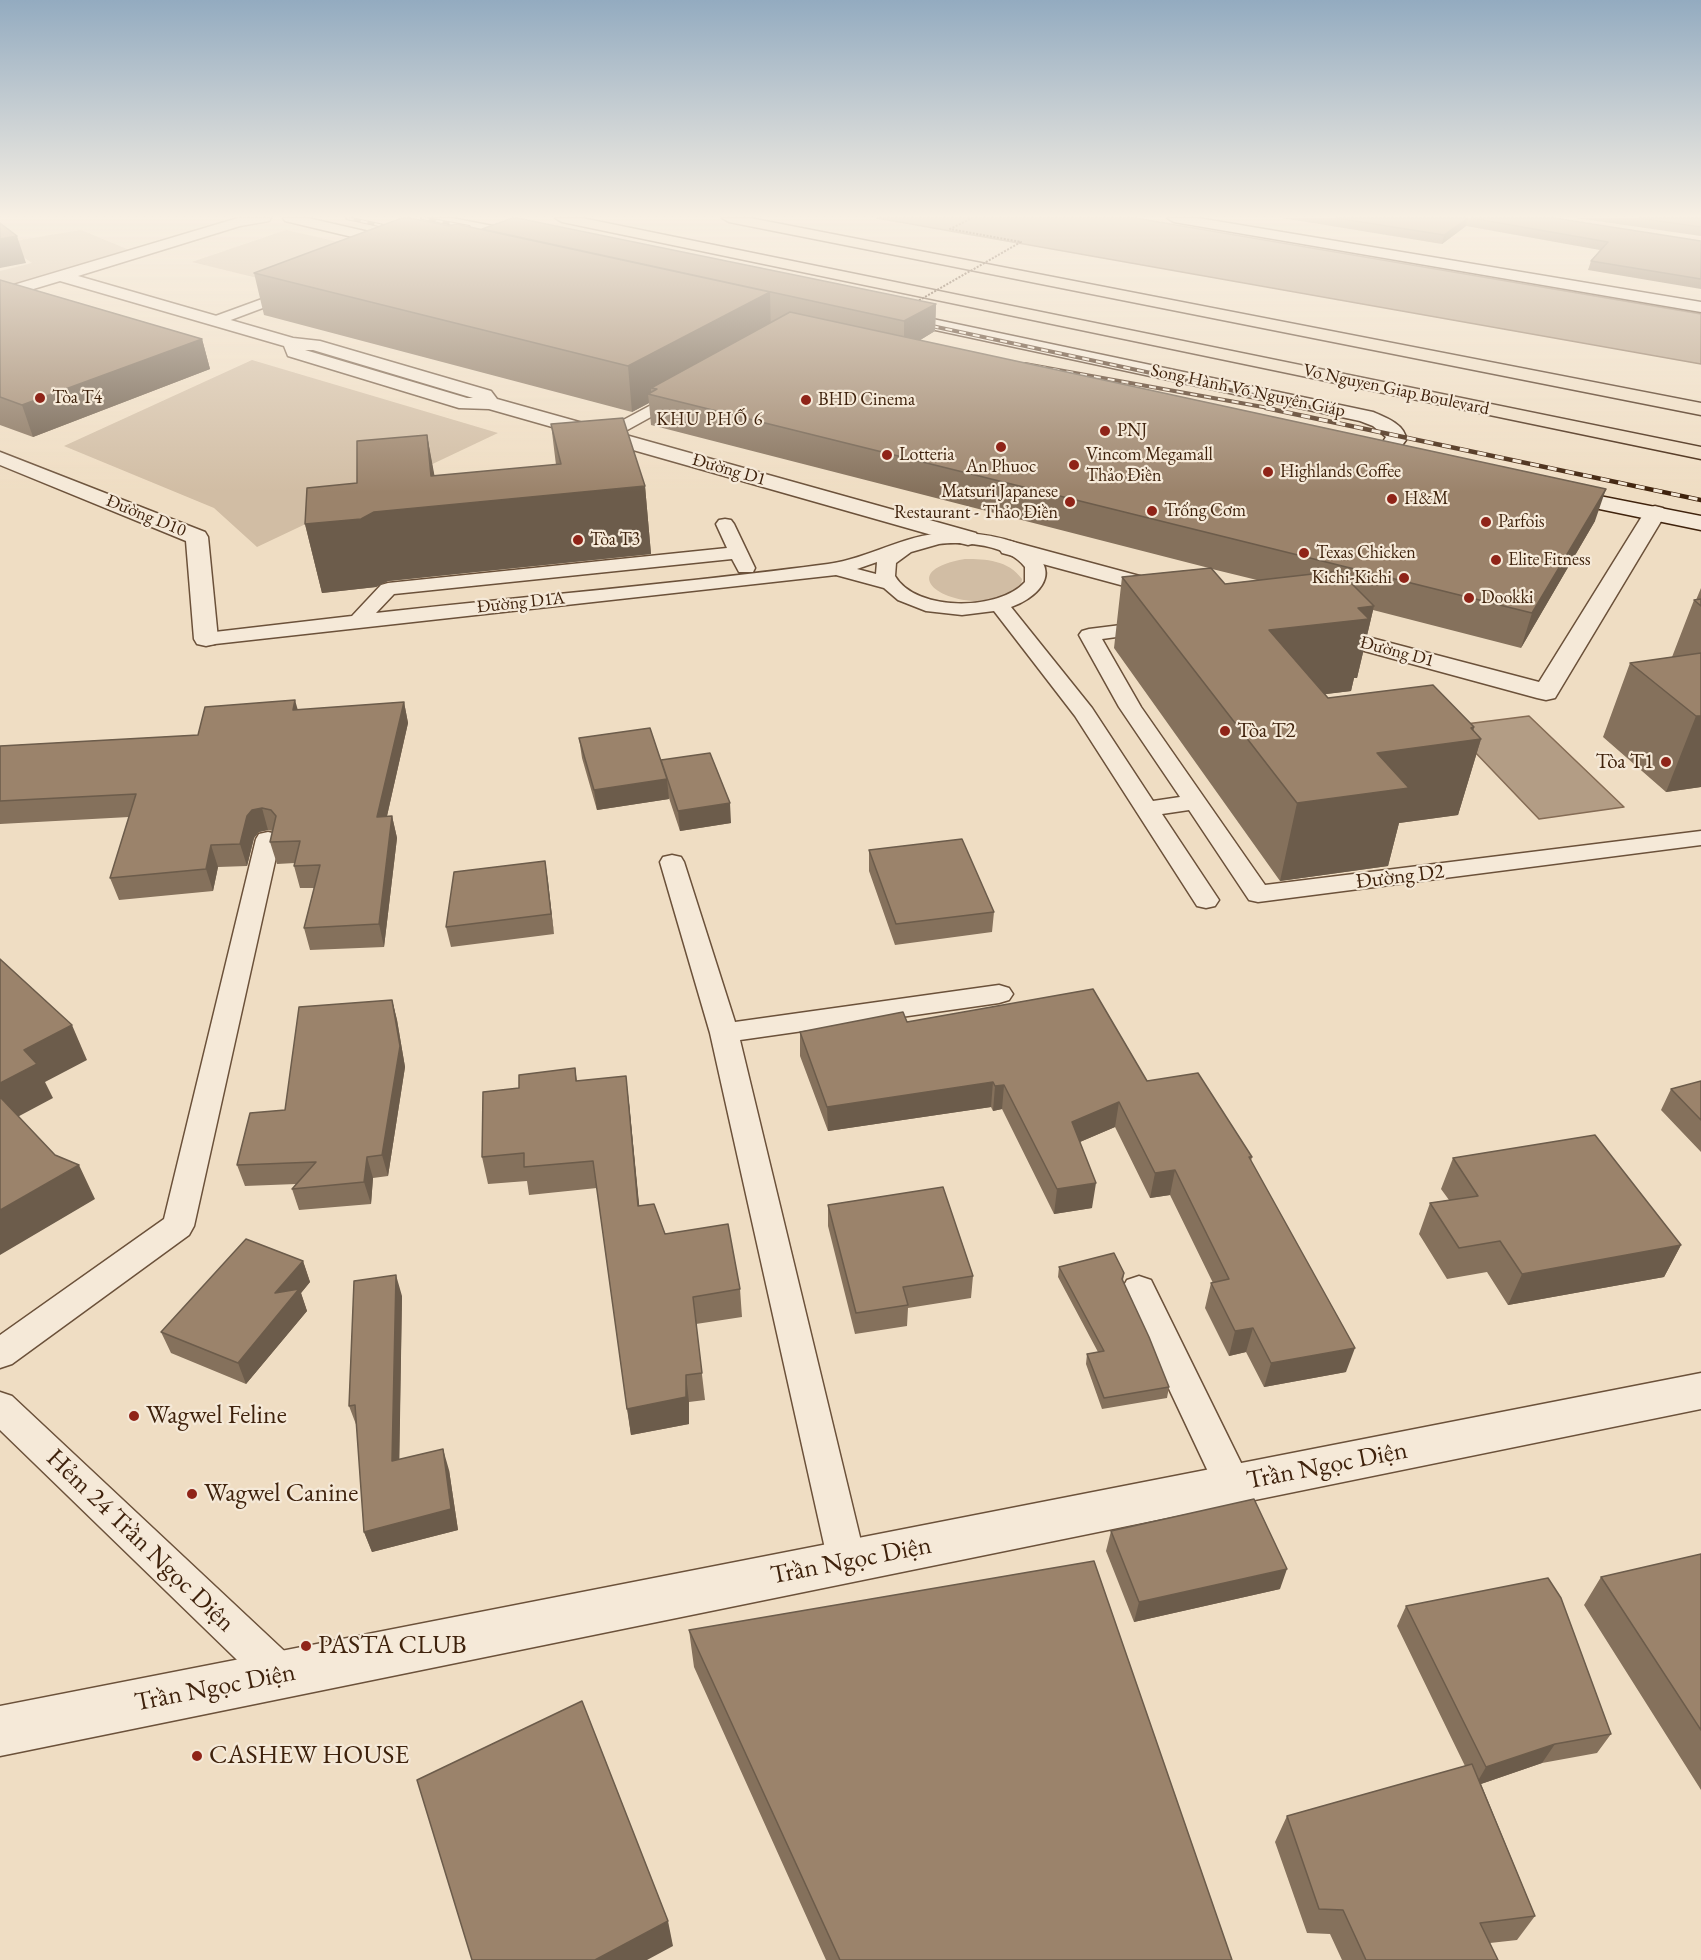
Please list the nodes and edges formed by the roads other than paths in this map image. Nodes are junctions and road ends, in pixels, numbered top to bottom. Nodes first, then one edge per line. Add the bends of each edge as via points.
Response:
1 (175, 309) edge
2 (245, 309) edge
3 (1008, 309) edge
4 (1072, 309) edge
5 (1194, 309) edge
6 (1270, 309) edge
7 (877, 312) edge
8 (214, 321) junction
9 (1191, 347) junction
10 (1157, 372) junction
11 (1141, 384) dead end
12 (694, 386) edge
13 (1701, 392) edge
14 (1701, 409) edge
15 (605, 436) junction
16 (1701, 436) edge
17 (1701, 453) edge
18 (1359, 454) edge
19 (0, 458) edge
20 (1382, 459) junction
21 (1405, 464) edge
22 (1541, 490) edge
23 (1655, 513) junction
24 (1701, 523) edge
25 (725, 524) dead end
26 (968, 538) junction
27 (903, 548) junction
28 (1010, 548) junction
29 (738, 553) junction
30 (837, 569) junction
31 (751, 580) junction
32 (889, 584) junction
33 (1182, 594) edge
34 (999, 605) junction
35 (357, 621) junction
36 (1296, 625) edge
37 (1168, 626) edge
38 (206, 639) joint
39 (1130, 707) junction
40 (1084, 712) junction
41 (1197, 802) junction
42 (1147, 809) junction
43 (1701, 838) edge
44 (268, 839) edge
45 (672, 862) dead end
46 (1206, 900) dead end
47 (999, 994) dead end
48 (724, 1033) junction
49 (1139, 1289) dead end
50 (0, 1354) edge
51 (1701, 1391) edge
52 (0, 1407) edge
53 (1233, 1485) junction
54 (847, 1562) junction
55 (281, 1674) junction
56 (0, 1731) edge

1 - 8 street, Đường D1
2 - 8 lane
3 - 9 highway, Vo Nguyen Giap Boulevard
4 - 16 highway, Vo Nguyen Giap Boulevard
5 - 14 highway, Vo Nguyen Giap Boulevard
6 - 13 highway
7 - 10 street, Song Hành Võ Nguyên Giáp
8 - 15 street, Đường D1 via 292,344 294,352 465,404 490,403
9 - 10 street
9 - 17 highway, Vo Nguyen Giap Boulevard
10 - 11 street
10 - 20 street, Song Hành Võ Nguyên Giáp via 1366,416 1396,435
12 - 15 lane
15 - 26 street, Đường D1
18 - 20 street
19 - 38 street, Đường D10 via 197,537
20 - 21 street
22 - 23 street
23 - 24 street
23 - 36 street, Đường D1 via 1546,692
25 - 29 lane
26 - 27 lane, Đường D1A via 922,542
26 - 28 lane, Đường D1A
27 - 30 lane, Đường D1A
27 - 32 lane via 885,565
28 - 33 street
28 - 34 lane via 1035,567 1036,578 1018,598
29 - 31 lane
29 - 35 lane via 388,589
30 - 31 lane, Đường D1A
30 - 32 lane, Đường D1A
31 - 35 lane, Đường D1A
32 - 34 lane, Đường D1A via 915,601 935,606 957,609
34 - 40 lane
35 - 38 lane, Đường D1A
37 - 39 lane via 1089,635
39 - 40 lane
39 - 41 lane
40 - 42 lane
41 - 42 lane
41 - 43 lane, Đường D2 via 1258,894
42 - 46 lane
44 - 50 lane via 178,1226
45 - 48 lane
47 - 48 lane
48 - 54 lane
49 - 53 lane
51 - 53 street, Trần Ngọc Diện
52 - 55 lane, Hẻm 24 Trần Ngọc Diện
53 - 54 street, Trần Ngọc Diện
54 - 55 street, Trần Ngọc Diện
55 - 56 street, Trần Ngọc Diện

